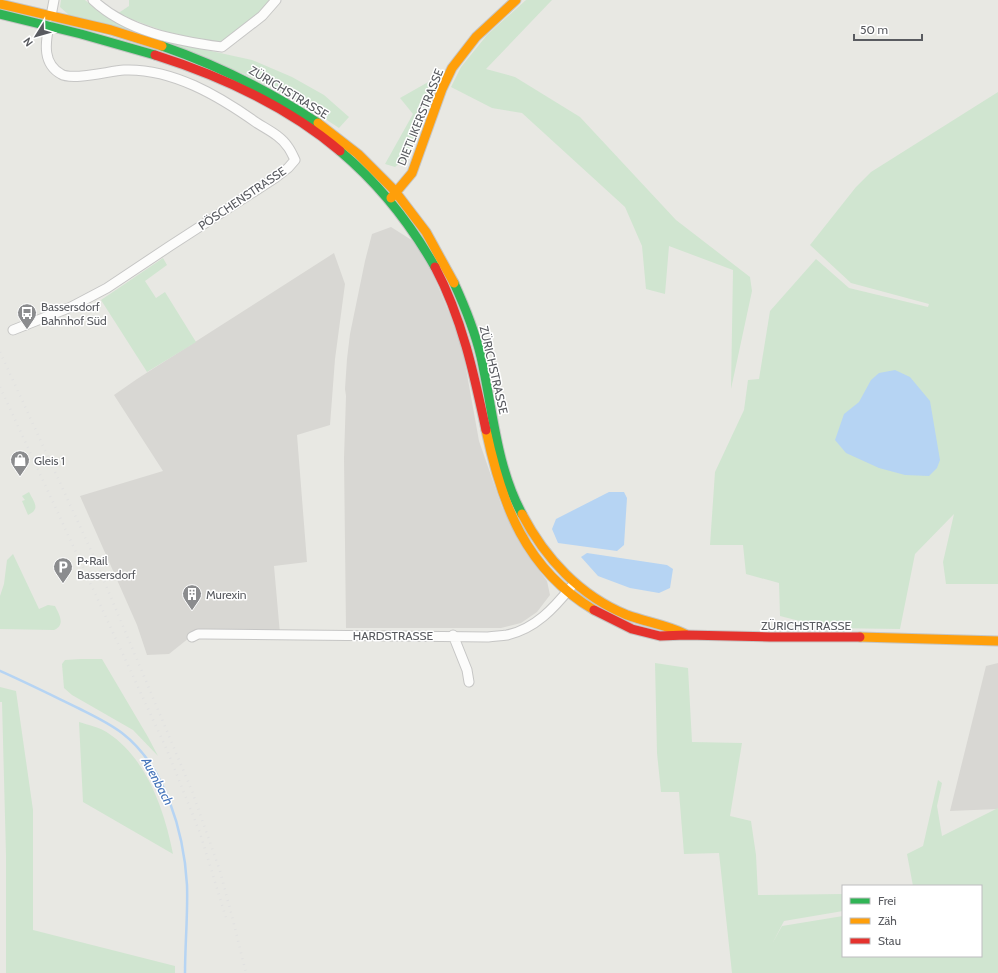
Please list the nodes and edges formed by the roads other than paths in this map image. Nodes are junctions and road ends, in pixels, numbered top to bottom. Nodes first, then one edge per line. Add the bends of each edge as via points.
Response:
1 (54, 0) edge
2 (93, 0) edge
3 (276, 0) edge
4 (516, 0) edge
5 (0, 4) edge
6 (0, 14) edge
7 (50, 21) junction
8 (396, 192) junction
9 (386, 196) junction
10 (13, 330) dead end
11 (575, 583) junction
12 (568, 592) junction
13 (453, 635) junction
14 (688, 635) junction
15 (192, 636) dead end
16 (998, 641) edge
17 (469, 682) dead end

1 - 7 street
2 - 3 street via 118,19 144,30 185,42 222,47 262,16
4 - 8 main road, DIETLIKERSTRASSE via 476,37 452,68 412,173
5 - 7 main road, ZÜRICHSTRASSE
6 - 7 main road, ZÜRICHSTRASSE
7 - 8 main road, ZÜRICHSTRASSE via 137,38 242,77 318,122 346,144
7 - 9 main road, ZÜRICHSTRASSE via 191,68 236,86 290,114 343,153
7 - 10 street, PÖSCHENSTRASSE via 46,57 52,68 62,75 74,77 124,70 150,72 180,80 209,93 280,138 289,147 295,160 275,178 107,288 71,308
8 - 9 main road, DIETLIKERSTRASSE
8 - 11 main road, ZÜRICHSTRASSE via 436,249 453,280 473,328 481,356 500,455 516,504 539,544
9 - 12 main road, ZÜRICHSTRASSE via 426,251 450,298 471,363 492,462 510,516 535,558
11 - 12 street, HARDSTRASSE
11 - 14 main road, ZÜRICHSTRASSE via 616,610
12 - 13 street, HARDSTRASSE via 554,608 523,630 488,637
12 - 14 main road, ZÜRICHSTRASSE via 607,618 634,629 663,637
13 - 15 street, HARDSTRASSE
13 - 17 street
14 - 16 main road, ZÜRICHSTRASSE

